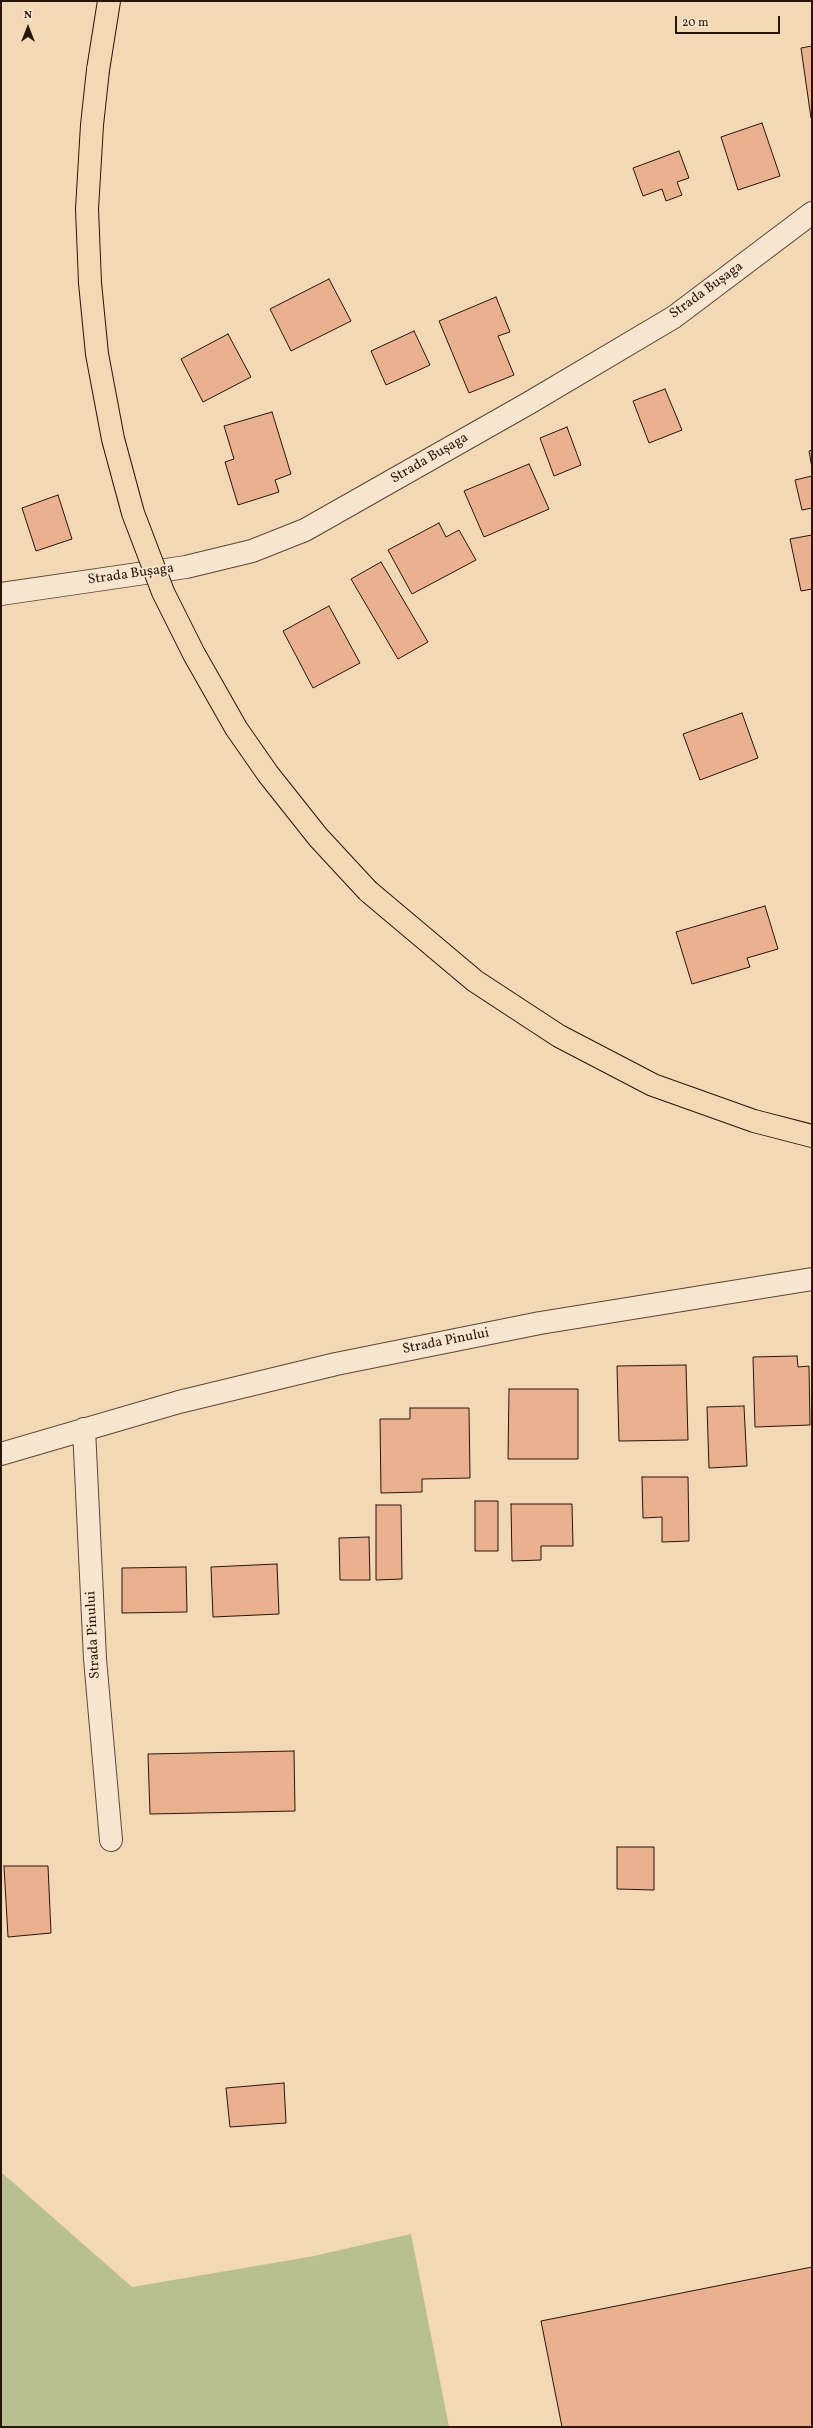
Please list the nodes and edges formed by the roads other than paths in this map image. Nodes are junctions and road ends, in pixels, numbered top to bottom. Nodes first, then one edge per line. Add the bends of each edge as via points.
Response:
1 (109, 1) edge
2 (812, 212) edge
3 (1, 594) edge
4 (812, 1136) edge
5 (812, 1279) edge
6 (84, 1429) junction
7 (1, 1454) edge
8 (111, 1840) dead end

1 - 4 highway, bridge via 92,125 87,209 90,283 97,354 113,439 134,513 163,592 194,654 236,728 268,774 318,837 368,891 475,981 559,1036 653,1085 754,1121
2 - 3 street, Strada Bușaga via 674,316 529,403 305,530 252,550 186,567
5 - 6 street, Strada Pinului via 540,1324 336,1364 179,1402
6 - 7 street, Strada Pinului
6 - 8 street, Strada Pinului via 95,1659

